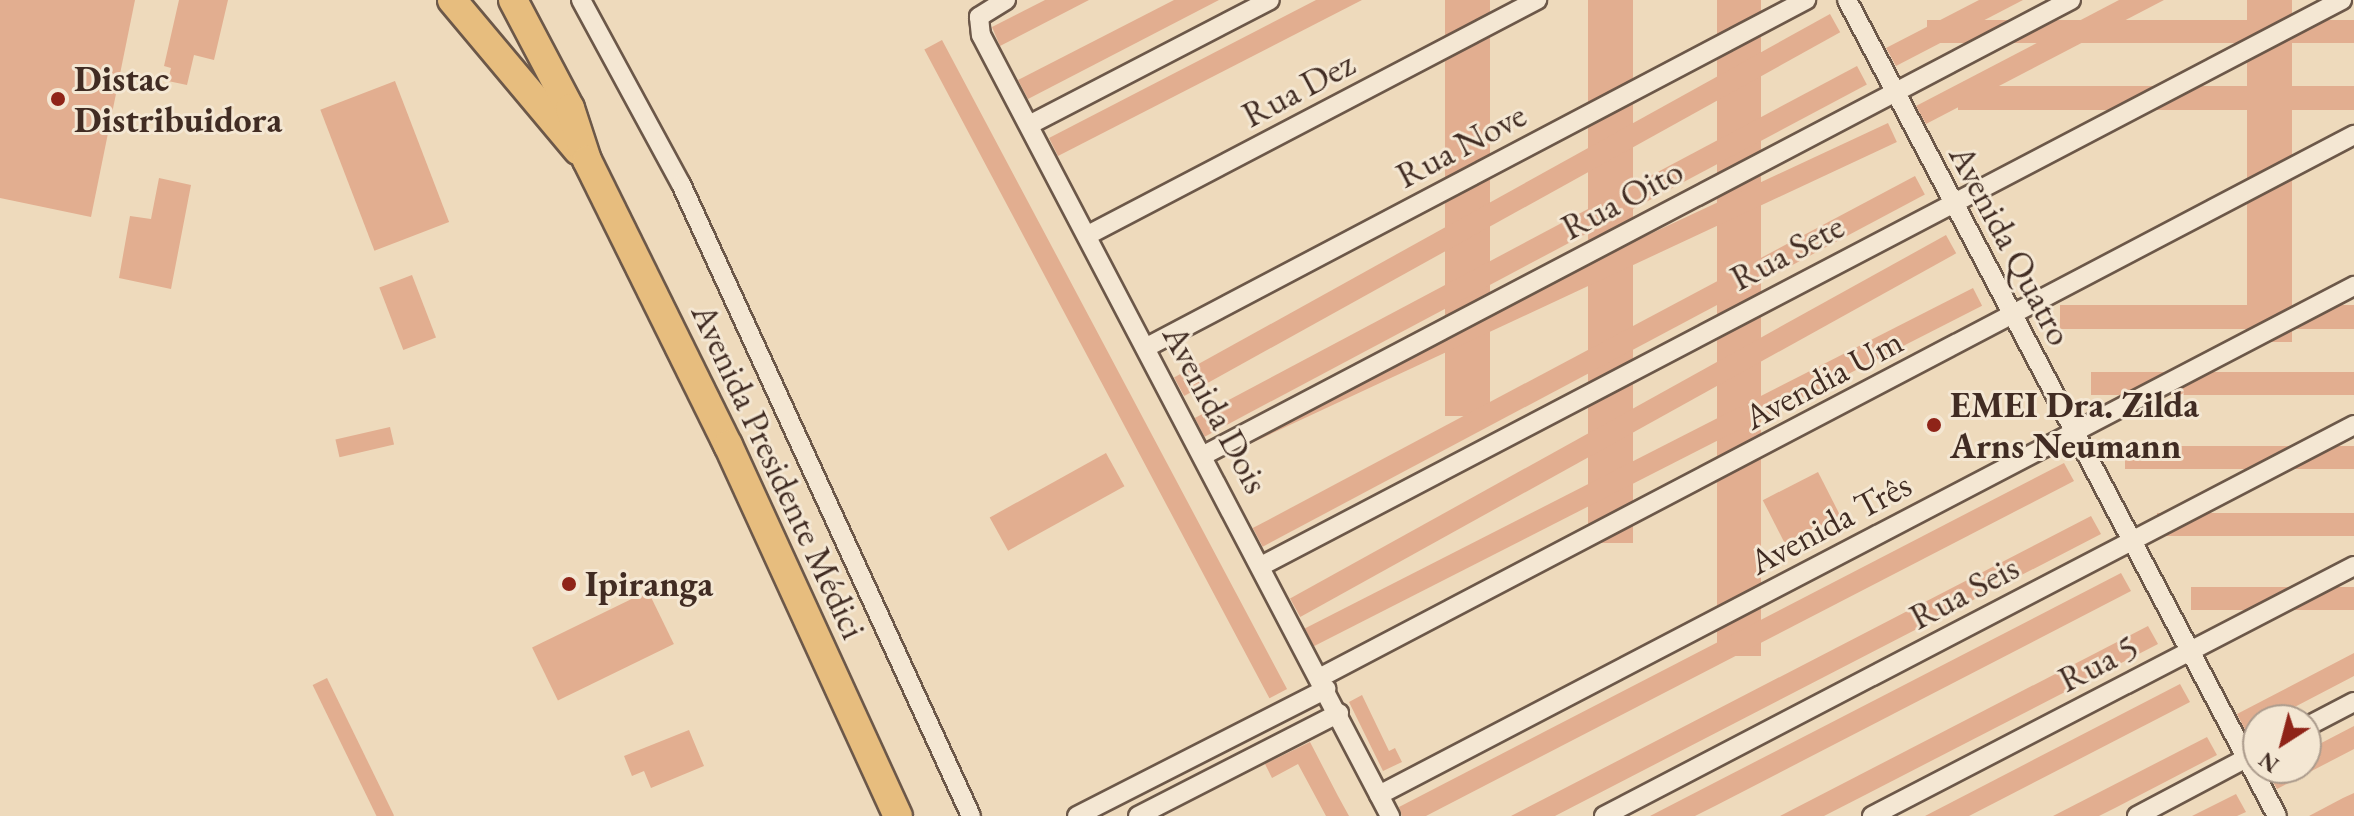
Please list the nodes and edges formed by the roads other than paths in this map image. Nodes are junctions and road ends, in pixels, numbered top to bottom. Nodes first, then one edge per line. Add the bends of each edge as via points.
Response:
1 (452, 0) edge
2 (513, 0) edge
3 (581, 0) edge
4 (1006, 0) edge
5 (1270, 0) edge
6 (1537, 0) edge
7 (1806, 0) edge
8 (1847, 0) edge
9 (2071, 0) edge
10 (2342, 0) edge
11 (1895, 92) junction
12 (1029, 125) junction
13 (2354, 135) edge
14 (587, 160) junction
15 (1952, 201) junction
16 (1088, 235) junction
17 (2354, 286) edge
18 (2011, 317) junction
19 (1147, 347) junction
20 (2354, 425) edge
21 (2074, 431) junction
22 (1204, 455) junction
23 (2131, 541) junction
24 (1263, 565) junction
25 (2354, 566) edge
26 (2189, 651) junction
27 (1324, 683) junction
28 (2354, 702) edge
29 (1339, 713) junction
30 (2322, 719) edge
31 (2242, 738) edge
32 (2242, 760) edge
33 (2264, 784) edge
34 (1379, 795) junction
35 (898, 816) edge
36 (971, 816) edge
37 (1077, 816) edge
38 (1138, 816) edge
39 (1390, 816) edge
40 (1604, 816) edge
41 (1872, 816) edge
42 (2137, 816) edge
43 (2277, 816) edge

1 - 14 main road, Avenida Presidente Médici
2 - 14 main road, Avenida Presidente Médici via 570,108
3 - 36 street via 681,184
4 - 12 street, Avenida Dois via 979,17 981,35
5 - 12 street
6 - 16 street, Rua Dez
7 - 19 street, Rua Nove
8 - 11 street, Avenida Quatro
9 - 11 street, Rua Oito
10 - 15 street, Rua Sete
11 - 15 street, Avenida Quatro
11 - 22 street, Rua Oito
12 - 16 street, Avenida Dois
13 - 18 street, Avendia Um
14 - 35 main road, Avenida Presidente Médici via 728,445
15 - 18 street, Avenida Quatro
15 - 24 street, Rua Sete
16 - 19 street, Avenida Dois
17 - 21 street, Avenida Três
18 - 21 street, Avenida Quatro
18 - 27 street, Avendia Um
19 - 22 street, Avenida Dois
20 - 23 street, Rua Seis
21 - 23 street, Avenida Quatro
21 - 34 street, Avenida Três
22 - 24 street, Avenida Dois
23 - 26 street, Avenida Quatro
23 - 40 street, Rua Seis
24 - 27 street, Avenida Dois
25 - 26 street, Rua 5
26 - 31 street, Avenida Quatro
26 - 41 street, Rua 5
27 - 29 street, Avenida Dois
27 - 37 street, Avendia Um
28 - 30 street
29 - 34 street, Avenida Dois
29 - 38 street
32 - 42 street
33 - 43 street, Avenida Quatro
34 - 39 street, Avenida Dois

